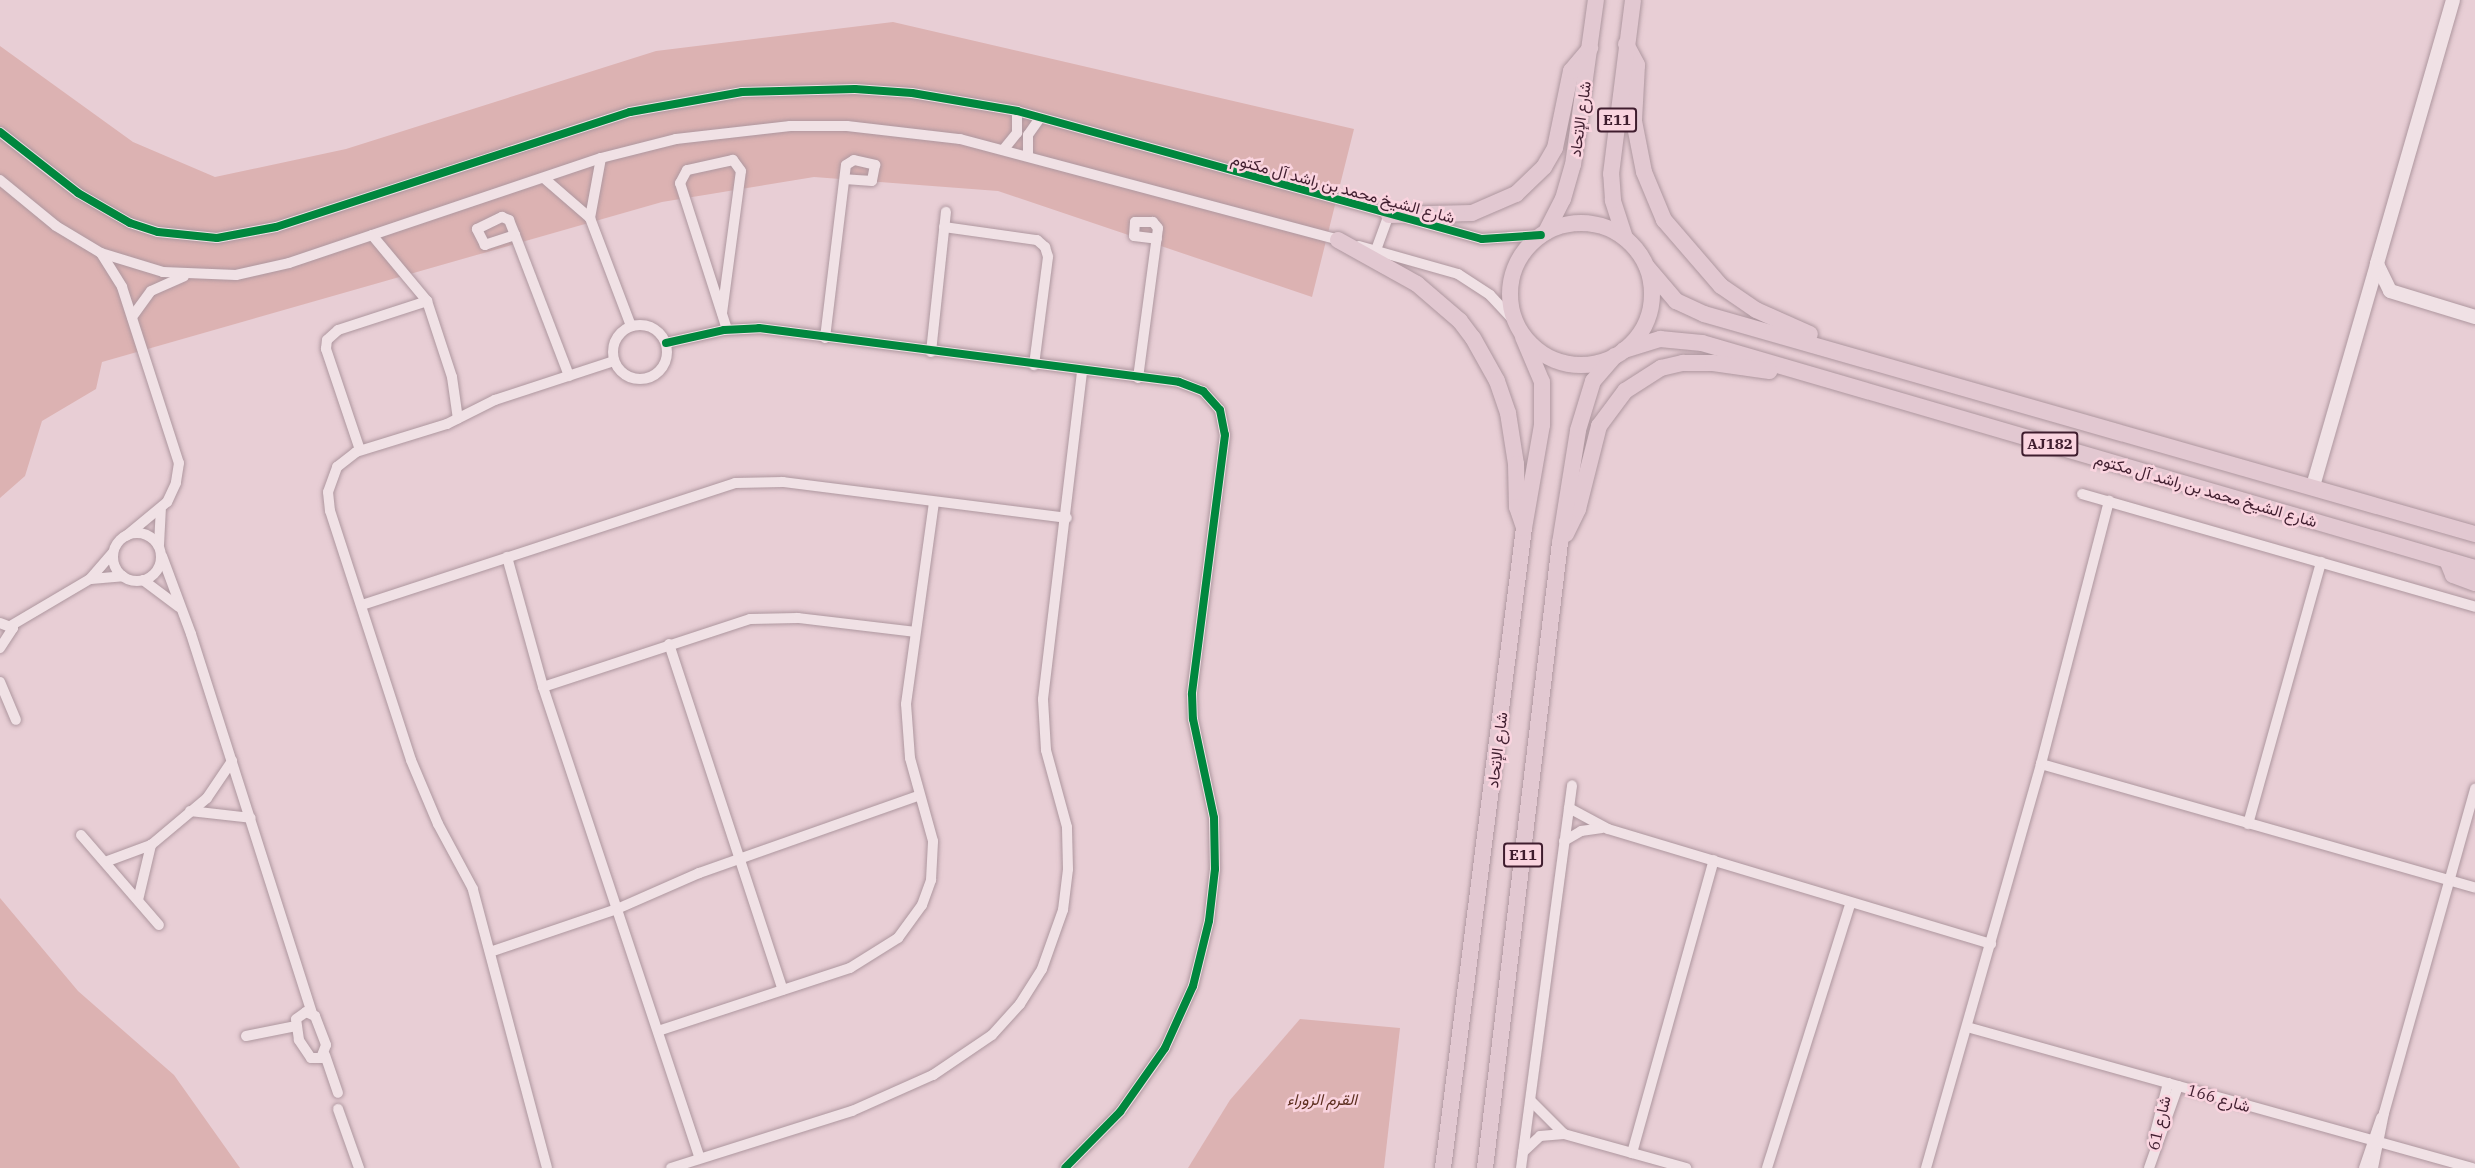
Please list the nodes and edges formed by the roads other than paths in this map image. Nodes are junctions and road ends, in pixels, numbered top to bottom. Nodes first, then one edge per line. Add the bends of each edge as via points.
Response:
1 (1596, 0) edge
2 (1633, 0) edge
3 (2454, 0) edge
4 (1626, 44) junction
5 (1590, 48) junction
6 (1017, 111) junction
7 (1040, 118) junction
8 (0, 132) edge
9 (1004, 149) junction
10 (1029, 156) junction
11 (601, 158) junction
12 (545, 179) junction
13 (845, 179) dead end
14 (0, 180) edge
15 (946, 212) dead end
16 (1389, 215) junction
17 (590, 218) junction
18 (944, 227) junction
19 (1544, 234) junction
20 (515, 235) dead end
21 (372, 236) junction
22 (1625, 238) junction
23 (1157, 240) dead end
24 (1338, 240) junction
25 (1376, 250) junction
26 (101, 253) junction
27 (2377, 264) junction
28 (1647, 267) junction
29 (187, 275) junction
30 (427, 301) junction
31 (722, 313) junction
32 (132, 317) junction
33 (2475, 317) edge
34 (631, 326) junction
35 (727, 329) junction
36 (1520, 330) junction
37 (825, 338) junction
38 (666, 343) junction
39 (931, 352) junction
40 (1620, 353) junction
41 (1857, 356) junction
42 (614, 361) junction
43 (1034, 365) junction
44 (1082, 372) junction
45 (1810, 375) junction
46 (569, 376) junction
47 (1138, 378) junction
48 (458, 419) junction
49 (360, 450) junction
50 (2313, 486) junction
51 (2082, 494) dead end
52 (2109, 501) junction
53 (934, 502) junction
54 (161, 510) junction
55 (1067, 518) junction
56 (1524, 528) junction
57 (2475, 534) edge
58 (126, 536) junction
59 (1560, 543) junction
60 (160, 551) junction
61 (114, 553) junction
62 (507, 557) junction
63 (2447, 560) junction
64 (2321, 562) junction
65 (2475, 568) edge
66 (123, 576) junction
67 (90, 579) junction
68 (143, 580) junction
69 (2475, 583) edge
70 (362, 605) junction
71 (2475, 607) edge
72 (181, 609) junction
73 (0, 623) edge
74 (12, 625) junction
75 (915, 632) junction
76 (669, 644) junction
77 (0, 648) edge
78 (0, 682) edge
79 (543, 687) junction
80 (16, 720) dead end
81 (232, 761) junction
82 (2041, 764) junction
83 (1572, 785) dead end
84 (2475, 789) edge
85 (920, 795) junction
86 (1569, 808) junction
87 (189, 811) junction
88 (251, 818) junction
89 (2248, 824) junction
90 (1608, 828) junction
91 (81, 835) dead end
92 (1564, 841) junction
93 (151, 845) junction
94 (739, 858) junction
95 (1714, 860) junction
96 (105, 862) junction
97 (2449, 880) junction
98 (2475, 888) edge
99 (138, 900) junction
100 (1850, 904) junction
101 (617, 909) junction
102 (159, 925) dead end
103 (1990, 944) junction
104 (490, 952) junction
105 (783, 990) junction
106 (312, 1014) junction
107 (296, 1026) junction
108 (1967, 1027) junction
109 (658, 1031) junction
110 (246, 1036) dead end
111 (325, 1055) junction
112 (2173, 1085) junction
113 (338, 1093) dead end
114 (1531, 1101) junction
115 (338, 1109) dead end
116 (1564, 1134) junction
117 (2375, 1141) junction
118 (1522, 1152) junction
119 (1632, 1153) junction
120 (700, 1158) junction
121 (2150, 1165) edge
122 (359, 1168) edge
123 (547, 1168) edge
124 (671, 1168) edge
125 (1065, 1168) edge
126 (1443, 1168) edge
127 (1485, 1168) edge
128 (1521, 1168) edge
129 (1686, 1168) edge
130 (1767, 1168) edge
131 (1926, 1168) edge
132 (2364, 1168) edge
133 (2373, 1168) edge
134 (2472, 1168) edge

1 - 5 highway, شارع الإتحاد / E11
2 - 4 highway, E11
3 - 27 street
4 - 22 highway, E11 via 1611,174 1613,200
4 - 41 highway via 1637,65 1634,122 1642,163 1664,220 1701,267 1737,298
5 - 16 highway via 1571,71 1556,148 1544,167 1516,194 1472,213
5 - 19 highway, شارع الإتحاد / E11 via 1571,173
6 - 7 street, شارع الشيخ محمد بن راشد آل مكتوم
6 - 8 street, شارع الشيخ محمد بن راشد آل مكتوم via 935,96 855,88 765,91 685,100 575,128 276,227 218,238 158,232 121,219 78,193
6 - 9 street via 1017,133
7 - 10 street via 1028,135
7 - 16 street, شارع الشيخ محمد بن راشد آل مكتوم
9 - 10 street
9 - 11 street via 904,130 790,126 676,140
10 - 24 street
11 - 12 street
11 - 17 street
12 - 17 street
12 - 21 street
13 - 37 street
14 - 26 street via 56,226
15 - 18 street
16 - 19 street, شارع الشيخ محمد بن راشد آل مكتوم via 1482,239
16 - 25 street
17 - 34 street
18 - 39 street
18 - 43 street via 1037,240 1045,247 1048,257
19 - 22 highway via 1586,223
19 - 36 highway via 1526,248 1513,275 1510,304
20 - 46 street
21 - 29 street via 262,270
21 - 30 street
22 - 28 highway
23 - 47 street
24 - 25 street
24 - 56 highway via 1417,284 1460,321 1473,338 1497,381 1508,413 1516,464 1517,507
25 - 36 street via 1458,274 1490,295
26 - 29 street
26 - 32 street via 116,274
27 - 33 street via 2390,291
27 - 50 street
28 - 40 highway via 1652,303 1647,321
28 - 41 highway, شارع الشيخ محمد بن راشد آل مكتوم / AJ182 via 1665,291 1689,309
29 - 32 street via 151,291
30 - 48 street via 449,366
30 - 49 street via 333,332 327,340 326,349
31 - 31 street via 680,183 687,170 733,160 741,171
31 - 35 street
32 - 54 street via 178,452 176,483
34 - 38 street via 651,328
34 - 42 street via 619,334 613,347
35 - 37 street via 759,328
35 - 38 street
36 - 40 highway via 1556,361 1596,364
36 - 56 highway, شارع الإتحاد / E11 via 1537,366 1544,397
37 - 39 street
38 - 42 street via 667,357 661,370 649,378 635,379 622,373
39 - 43 street
40 - 45 highway, شارع الشيخ محمد بن راشد آل مكتوم / AJ182 via 1653,341 1679,339
40 - 59 highway, E11 via 1593,381 1583,406
41 - 50 highway, شارع الشيخ محمد بن راشد آل مكتوم / AJ182
42 - 46 street
43 - 44 street
44 - 47 street
44 - 55 street
45 - 59 highway via 1703,363 1661,368 1642,377 1610,407 1599,426 1578,509
45 - 63 highway, شارع الشيخ محمد بن راشد آل مكتوم / AJ182
46 - 48 street via 495,400
47 - 125 street via 1179,382 1203,391 1224,422 1192,694 1193,719 1214,818 1213,895 1193,986 1165,1048 1120,1113
48 - 49 street
49 - 70 street via 337,467 328,492 330,511
50 - 57 highway, شارع الشيخ محمد بن راشد آل مكتوم / AJ182
51 - 52 street
52 - 64 street
52 - 82 street
53 - 55 street
53 - 62 street via 783,482 735,483
53 - 75 street
54 - 58 street
54 - 60 street
55 - 120 street via 1042,716 1046,750 1067,827 1068,869 1058,930 1032,987 992,1035 933,1075 852,1111
56 - 126 highway, شارع الإتحاد / E11
58 - 60 street via 145,534
58 - 61 street
59 - 127 highway, E11
60 - 68 street via 160,567
60 - 72 street
61 - 66 street via 117,570
61 - 67 street
62 - 70 street
62 - 79 street
63 - 65 highway, شارع الشيخ محمد بن راشد آل مكتوم / AJ182
63 - 69 highway via 2453,575
64 - 71 street
64 - 89 street
66 - 67 street
66 - 68 street
67 - 74 street
68 - 72 street
70 - 104 street via 419,783 471,881
72 - 81 street
73 - 74 street
74 - 77 street
75 - 76 street via 774,617 726,625
75 - 85 street via 906,721
76 - 79 street
76 - 94 street
78 - 80 street
79 - 101 street
81 - 87 street via 214,790
81 - 88 street
82 - 89 street
82 - 103 street
83 - 86 street
84 - 97 street
85 - 94 street
85 - 105 street via 931,828 933,866 922,905 908,928 862,962
86 - 90 street
86 - 92 street
87 - 88 street
87 - 93 street
88 - 106 street
89 - 97 street
90 - 92 street via 1590,829
90 - 95 street
91 - 96 street
92 - 114 street
93 - 96 street
93 - 99 street
94 - 101 street
94 - 105 street
95 - 100 street
95 - 119 street
96 - 99 street
97 - 98 street
97 - 117 street
99 - 102 street
100 - 103 street
100 - 130 street
101 - 104 street
101 - 109 street
103 - 108 street
104 - 123 street
105 - 109 street
106 - 107 street via 300,1014
106 - 111 street via 326,1045
107 - 110 street
107 - 111 street via 308,1054 316,1059
108 - 112 street, شارع 166
108 - 131 street
109 - 120 street
111 - 113 street
112 - 117 street, شارع 166
112 - 121 street, شارع 61
114 - 116 street
114 - 118 street
115 - 122 street
116 - 118 street via 1540,1137
116 - 119 street
117 - 132 street
117 - 133 street
117 - 134 street, شارع 166
118 - 128 street
119 - 129 street
120 - 124 street

